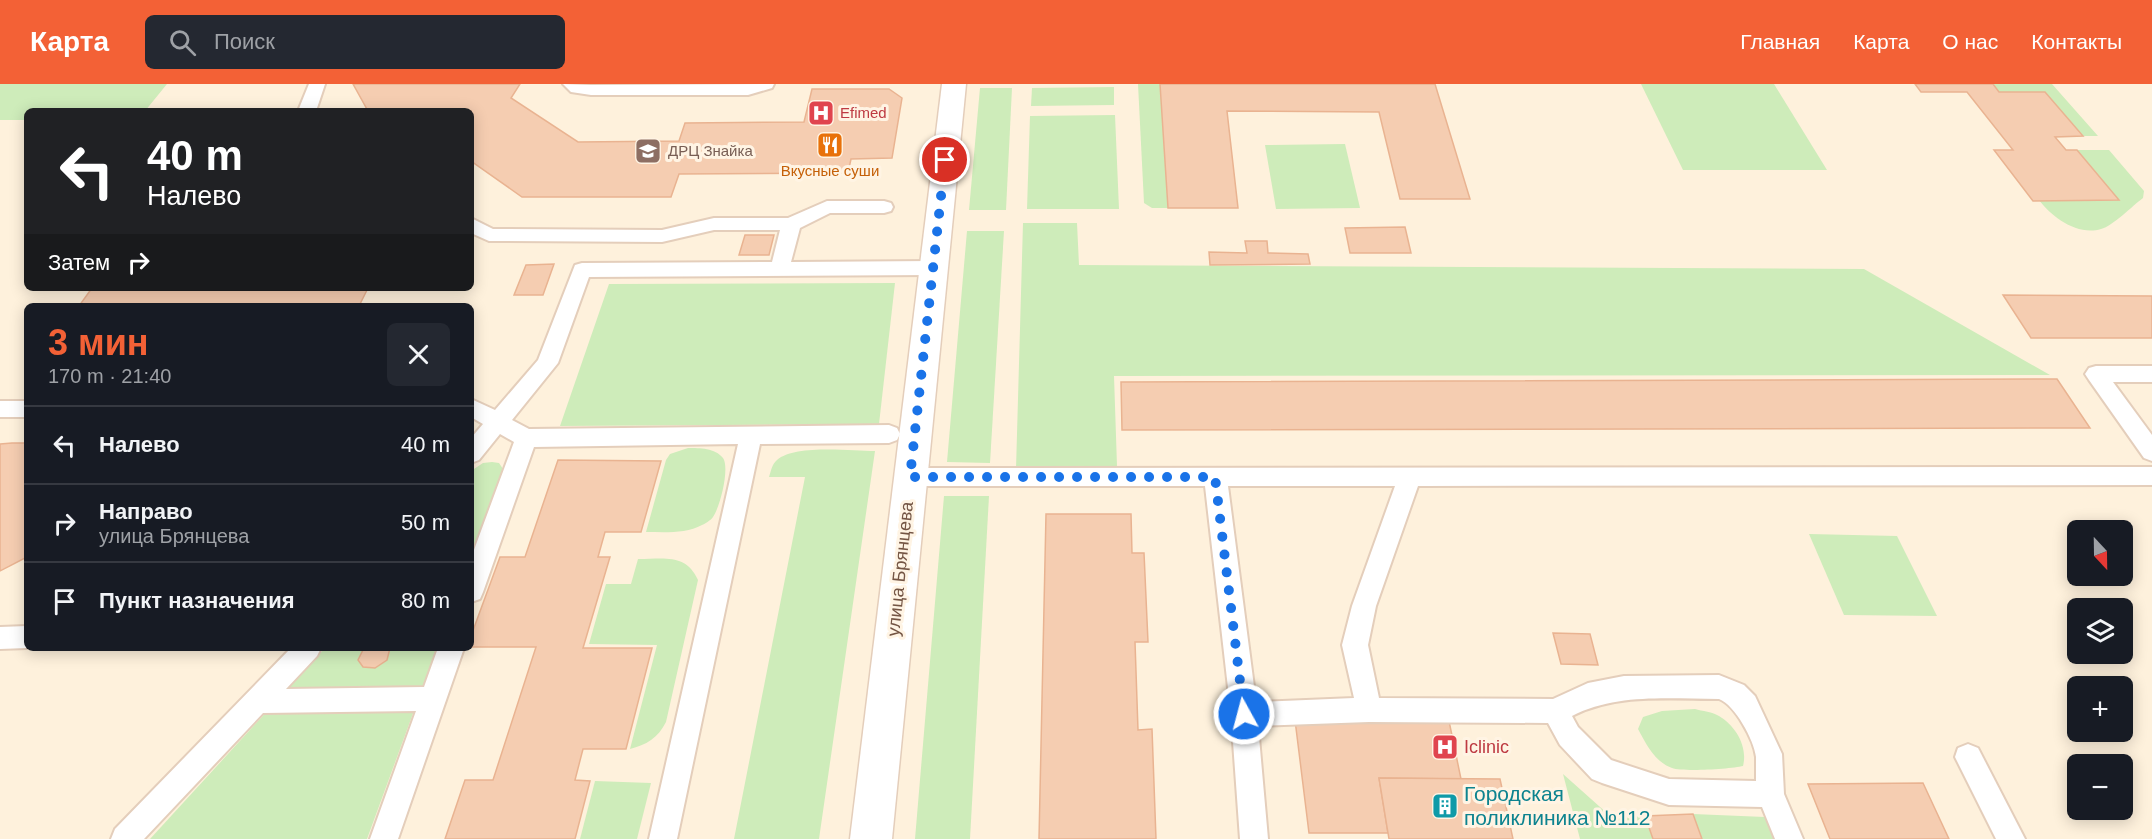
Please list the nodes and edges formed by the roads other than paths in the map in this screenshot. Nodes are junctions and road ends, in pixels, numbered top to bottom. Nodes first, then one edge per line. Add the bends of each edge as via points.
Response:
1 (317, 84) edge
2 (571, 84) edge
3 (766, 84) edge
4 (954, 84) edge
5 (308, 108) edge
6 (884, 207) dead end
7 (791, 224) junction
8 (474, 226) edge
9 (780, 268) junction
10 (933, 268) junction
11 (2152, 374) edge
12 (474, 408) edge
13 (0, 409) edge
14 (24, 409) edge
15 (498, 421) junction
16 (889, 434) dead end
17 (751, 436) junction
18 (526, 438) junction
19 (474, 450) edge
20 (2152, 452) edge
21 (2152, 476) edge
22 (910, 477) junction
23 (1215, 477) junction
24 (1410, 477) junction
25 (474, 584) edge
26 (24, 637) edge
27 (0, 638) edge
28 (305, 651) edge
29 (450, 651) edge
30 (433, 699) junction
31 (257, 701) junction
32 (1369, 710) junction
33 (1555, 711) junction
34 (1244, 714) junction
35 (1968, 757) dead end
36 (1770, 794) junction
37 (125, 839) edge
38 (384, 839) edge
39 (663, 839) edge
40 (871, 839) edge
41 (1254, 839) edge
42 (1789, 839) edge
43 (2011, 839) edge

1 - 5 lane
2 - 3 lane via 591,90 748,90
4 - 10 street, улица Брянцева
6 - 7 lane via 827,207
7 - 8 lane via 714,224 662,236 489,235
7 - 9 lane
9 - 10 lane
9 - 15 lane via 582,270 547,363
10 - 22 street, улица Брянцева
11 - 20 lane via 2096,374
12 - 15 lane
13 - 14 lane
15 - 18 lane
15 - 19 lane
16 - 17 lane
17 - 18 lane
17 - 39 lane
18 - 25 lane
21 - 24 lane
22 - 23 lane
22 - 40 street, улица Брянцева
23 - 24 lane
23 - 34 lane
24 - 32 lane via 1364,606 1355,645
26 - 27 lane
28 - 31 lane
29 - 30 lane
30 - 31 lane
30 - 38 lane
31 - 37 lane
32 - 33 lane
32 - 34 lane
33 - 36 lane via 1569,736 1602,770 1669,792
33 - 36 lane via 1588,695 1624,688 1719,687 1735,693 1746,704 1769,754
34 - 41 lane
35 - 43 lane
36 - 42 lane

